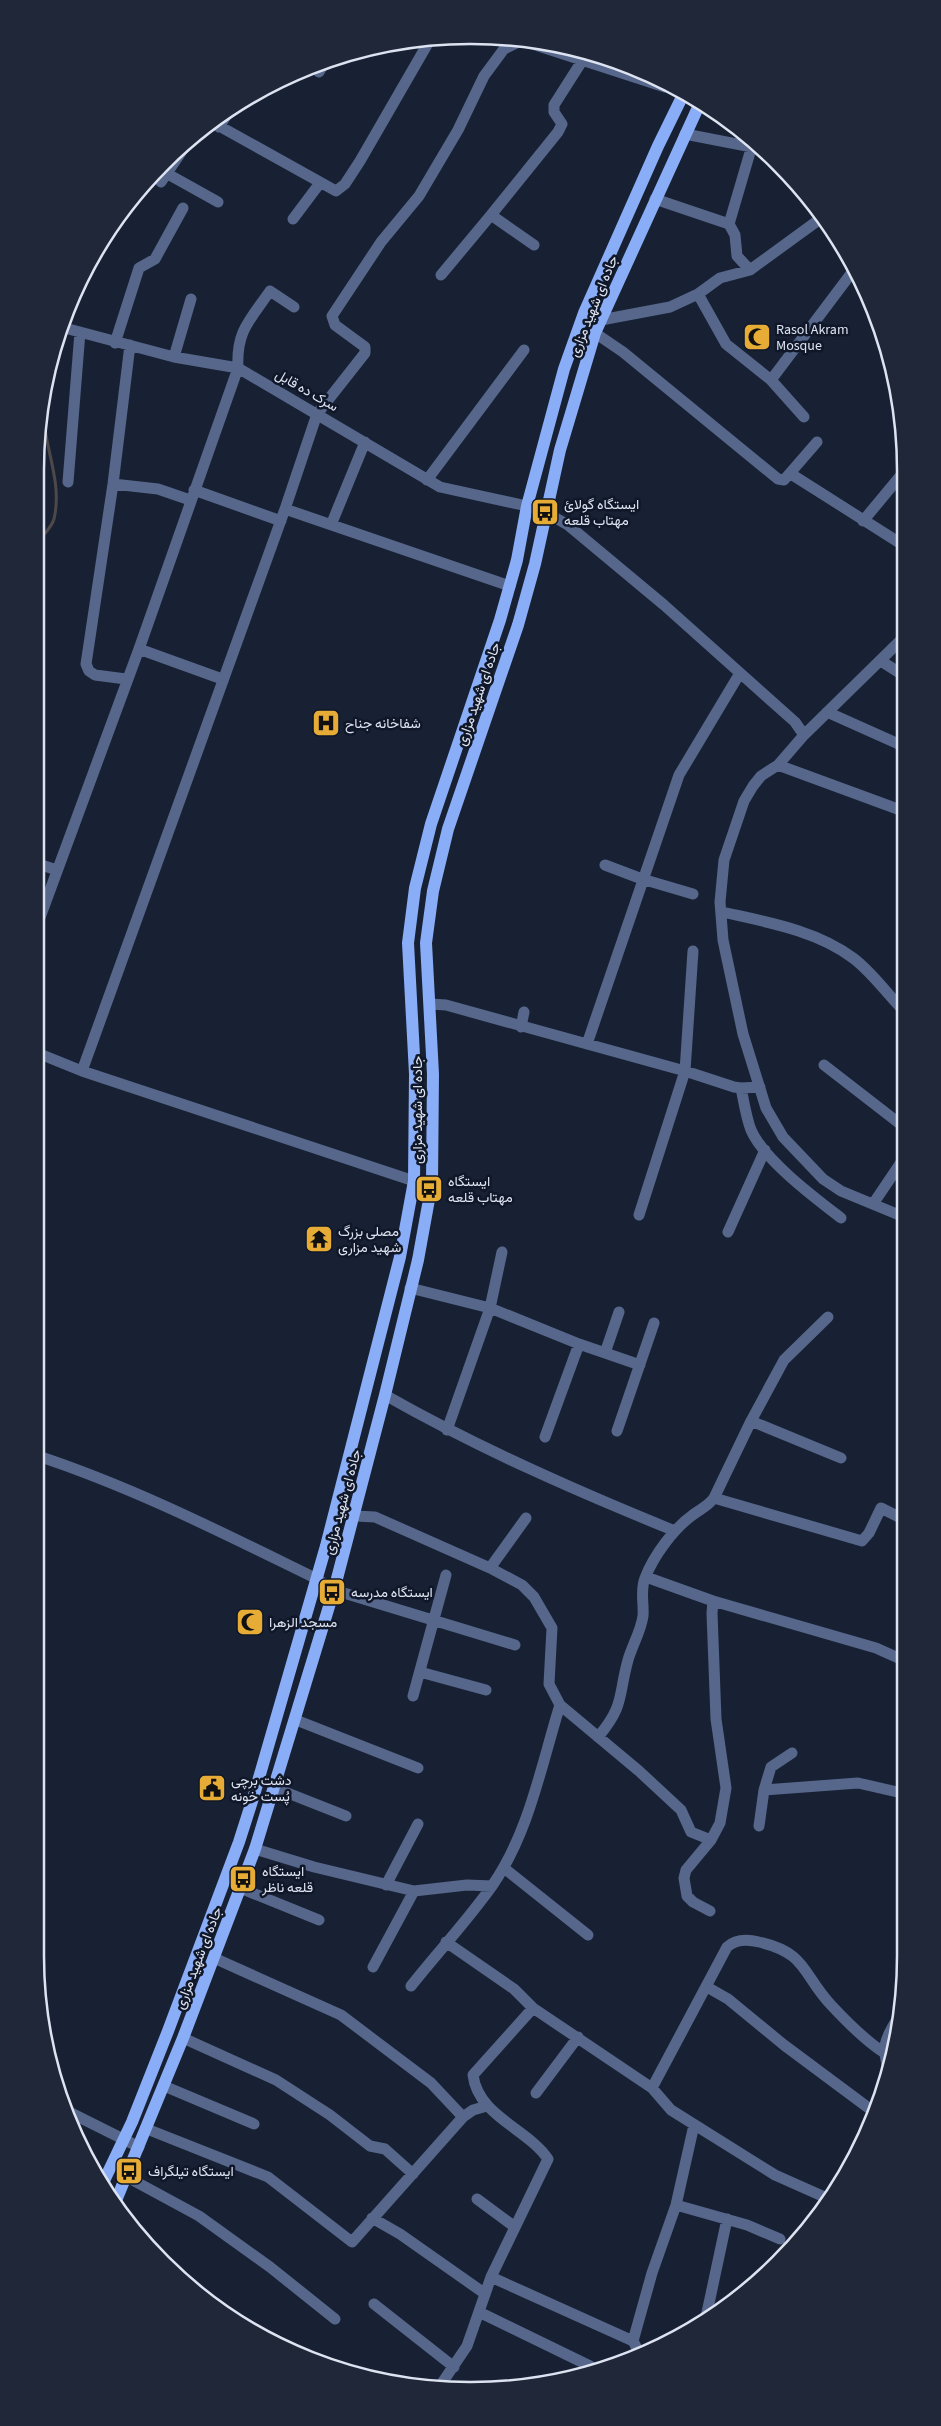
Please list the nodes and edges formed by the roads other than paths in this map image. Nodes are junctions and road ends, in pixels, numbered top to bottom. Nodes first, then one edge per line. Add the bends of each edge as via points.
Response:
1 (426, 46) edge
2 (510, 46) edge
3 (558, 53) edge
4 (582, 61) junction
5 (593, 62) edge
6 (681, 99) edge
7 (697, 109) edge
8 (219, 126) edge
9 (685, 134) junction
10 (748, 147) edge
11 (753, 151) edge
12 (172, 166) edge
13 (320, 183) junction
14 (655, 199) junction
15 (218, 202) dead end
16 (183, 208) dead end
17 (491, 215) junction
18 (294, 219) dead end
19 (817, 221) edge
20 (729, 224) junction
21 (534, 245) dead end
22 (750, 270) junction
23 (441, 274) dead end
24 (849, 275) edge
25 (698, 294) junction
26 (192, 299) dead end
27 (294, 306) dead end
28 (601, 320) junction
29 (67, 329) edge
30 (80, 332) junction
31 (596, 333) junction
32 (115, 342) junction
33 (130, 345) junction
34 (524, 350) dead end
35 (174, 357) junction
36 (238, 368) junction
37 (771, 380) junction
38 (317, 414) junction
39 (804, 417) dead end
40 (365, 442) junction
41 (817, 442) dead end
42 (791, 474) junction
43 (427, 480) junction
44 (897, 480) edge
45 (68, 482) dead end
46 (113, 484) junction
47 (192, 495) junction
48 (527, 506) junction
49 (285, 509) junction
50 (545, 512) junction
51 (281, 521) junction
52 (863, 521) junction
53 (331, 525) junction
54 (897, 543) edge
55 (510, 586) junction
56 (897, 644) edge
57 (139, 649) junction
58 (881, 660) junction
59 (897, 671) edge
60 (740, 673) junction
61 (126, 679) junction
62 (222, 679) junction
63 (471, 709) junction
64 (827, 712) junction
65 (486, 714) junction
66 (800, 729) junction
67 (897, 743) edge
68 (778, 765) junction
69 (897, 810) edge
70 (605, 865) dead end
71 (44, 866) edge
72 (57, 870) junction
73 (642, 879) junction
74 (694, 894) dead end
75 (44, 906) edge
76 (722, 912) junction
77 (693, 951) dead end
78 (431, 1004) junction
79 (897, 1004) edge
80 (524, 1012) dead end
81 (521, 1027) junction
82 (587, 1044) junction
83 (44, 1056) edge
84 (824, 1065) dead end
85 (82, 1071) junction
86 (685, 1071) junction
87 (758, 1087) junction
88 (741, 1088) junction
89 (897, 1122) edge
90 (765, 1150) junction
91 (897, 1168) edge
92 (414, 1181) junction
93 (432, 1183) junction
94 (873, 1204) junction
95 (897, 1214) edge
96 (639, 1215) dead end
97 (841, 1218) dead end
98 (728, 1232) dead end
99 (502, 1252) dead end
100 (410, 1288) junction
101 (490, 1308) junction
102 (618, 1312) dead end
103 (828, 1317) dead end
104 (654, 1323) dead end
105 (578, 1344) junction
106 (605, 1353) junction
107 (640, 1365) junction
108 (386, 1395) junction
109 (751, 1421) junction
110 (447, 1430) junction
111 (617, 1431) dead end
112 (545, 1437) dead end
113 (44, 1458) edge
114 (840, 1458) dead end
115 (714, 1498) junction
116 (355, 1516) junction
117 (897, 1516) edge
118 (526, 1518) dead end
119 (675, 1531) junction
120 (490, 1568) junction
121 (446, 1575) dead end
122 (646, 1577) junction
123 (317, 1579) junction
124 (334, 1590) junction
125 (713, 1601) junction
126 (434, 1621) junction
127 (515, 1645) dead end
128 (897, 1657) edge
129 (420, 1672) junction
130 (486, 1690) dead end
131 (413, 1696) dead end
132 (560, 1705) junction
133 (296, 1720) junction
134 (598, 1737) junction
135 (792, 1753) dead end
136 (418, 1768) dead end
137 (275, 1788) junction
138 (764, 1790) junction
139 (897, 1792) edge
140 (346, 1816) dead end
141 (418, 1824) dead end
142 (759, 1826) dead end
143 (711, 1840) junction
144 (255, 1850) junction
145 (504, 1868) junction
146 (386, 1885) junction
147 (492, 1886) junction
148 (240, 1888) junction
149 (414, 1891) junction
150 (710, 1911) dead end
151 (319, 1920) dead end
152 (588, 1935) dead end
153 (446, 1942) junction
154 (214, 1958) junction
155 (373, 1967) dead end
156 (411, 1986) dead end
157 (707, 1987) junction
158 (533, 2008) junction
159 (890, 2031) edge
160 (184, 2038) junction
161 (578, 2038) junction
162 (883, 2052) junction
163 (885, 2058) edge
164 (164, 2086) junction
165 (652, 2088) junction
166 (536, 2092) dead end
167 (487, 2106) junction
168 (869, 2108) edge
169 (74, 2115) edge
170 (463, 2117) junction
171 (254, 2124) dead end
172 (694, 2124) junction
173 (146, 2129) junction
174 (124, 2139) junction
175 (139, 2147) junction
176 (413, 2174) junction
177 (106, 2177) edge
178 (127, 2177) junction
179 (118, 2195) edge
180 (823, 2196) edge
181 (477, 2199) dead end
182 (676, 2205) junction
183 (372, 2218) junction
184 (727, 2219) junction
185 (515, 2227) junction
186 (780, 2239) dead end
187 (491, 2278) junction
188 (484, 2294) junction
189 (374, 2304) dead end
190 (707, 2310) edge
191 (479, 2312) junction
192 (335, 2319) dead end
193 (633, 2341) junction
194 (637, 2349) edge
195 (590, 2366) dead end
196 (454, 2367) junction
197 (446, 2381) edge

1 - 13 street via 346,184 336,190
2 - 38 street via 484,76 458,130 419,196 381,242 332,316 334,325 366,350
3 - 4 street
4 - 5 street
4 - 17 street via 554,105 554,112 562,124 558,132
6 - 48 main road, جاده ای شهید مزاری via 584,313 564,369
7 - 9 main road, جاده ای شهید مزاری
8 - 13 street
9 - 10 street
9 - 14 main road, جاده ای شهید مزاری
11 - 20 street
12 - 15 street via 164,178
13 - 18 street
14 - 20 street
14 - 28 main road, جاده ای شهید مزاری
16 - 32 street via 155,259 139,268
17 - 21 street
17 - 23 street
19 - 22 street
20 - 22 street via 735,235 737,256
22 - 25 street via 720,278
24 - 37 street
25 - 28 street via 670,307
25 - 37 street via 726,344
26 - 35 street
27 - 36 street via 270,291 242,331 237,349
28 - 31 main road, جاده ای شهید مزاری
29 - 30 street, سرک ده قابل
30 - 32 street, سرک ده قابل
30 - 45 street
31 - 42 street via 778,479 784,480
31 - 50 main road, جاده ای شهید مزاری
32 - 33 street, سرک ده قابل
33 - 35 street, سرک ده قابل
33 - 46 street
34 - 43 street
35 - 36 street, سرک ده قابل
36 - 38 street, سرک ده قابل
36 - 47 street
37 - 39 street
38 - 40 street, سرک ده قابل
38 - 49 street
40 - 43 street, سرک ده قابل
40 - 53 street
41 - 42 street
42 - 52 street
43 - 48 street, سرک ده قابل via 440,487
44 - 52 street
46 - 47 street
46 - 61 street via 86,664 88,671 95,675
47 - 51 street
47 - 57 street
48 - 55 main road, جاده ای شهید مزاری
49 - 51 street
49 - 53 street
50 - 60 street via 568,525
50 - 65 main road, جاده ای شهید مزاری via 518,625
51 - 62 street
52 - 54 street
53 - 55 street
55 - 63 main road, جاده ای شهید مزاری
56 - 58 street
57 - 61 street
57 - 62 street
58 - 59 street
58 - 64 street
60 - 66 street
60 - 73 street via 679,775
61 - 72 street
62 - 85 street
63 - 65 main road
63 - 92 main road, جاده ای شهید مزاری via 431,824 415,888 408,942 415,1074
64 - 66 street
64 - 67 street
65 - 78 main road, جاده ای شهید مزاری via 448,829 433,891 426,943
66 - 68 street
68 - 69 street
68 - 76 street via 761,776 744,801 724,860 720,887
70 - 73 street
71 - 72 street
72 - 75 street
73 - 74 street
73 - 82 street
76 - 79 street via 784,926 837,948 854,959
76 - 87 street via 724,940 743,1034
77 - 86 street
78 - 81 street via 446,1005
78 - 93 main road, جاده ای شهید مزاری
80 - 81 street
81 - 82 street
82 - 86 street
83 - 85 street
84 - 89 street
85 - 92 street
86 - 88 street
86 - 96 street
87 - 88 street
87 - 94 street via 783,1137 803,1160 841,1191
88 - 90 street via 752,1131
90 - 97 street via 798,1184
90 - 98 street
91 - 94 street
92 - 93 street
92 - 123 main road, جاده ای شهید مزاری via 400,1257
93 - 100 main road, جاده ای شهید مزاری
94 - 95 street
99 - 101 street
100 - 101 street
100 - 108 main road, جاده ای شهید مزاری
101 - 105 street
101 - 110 street
102 - 106 street
103 - 109 street via 784,1360
104 - 107 street
105 - 106 street
105 - 112 street
106 - 107 street
107 - 111 street
108 - 110 street
108 - 116 main road, جاده ای شهید مزاری
109 - 114 street
109 - 115 street
110 - 119 street
113 - 123 street via 89,1472 174,1509
115 - 117 street via 862,1541 881,1508
115 - 119 street via 707,1508 694,1514
116 - 120 street via 375,1517
116 - 124 main road, جاده ای شهید مزاری
118 - 120 street
119 - 122 street
120 - 132 street via 522,1585 534,1596 552,1628 550,1684
121 - 126 street
122 - 125 street
122 - 134 street via 643,1617 628,1661 619,1706
123 - 124 street
123 - 174 main road, جاده ای شهید مزاری via 239,1842
124 - 126 street
124 - 133 main road, جاده ای شهید مزاری
125 - 128 street via 876,1648
125 - 143 street via 716,1719 726,1788 720,1823
126 - 127 street
126 - 129 street
129 - 130 street
129 - 131 street
132 - 134 street
132 - 145 street via 527,1817
133 - 136 street
133 - 137 main road, جاده ای شهید مزاری
134 - 143 street via 681,1810 691,1832
135 - 138 street via 770,1767
137 - 140 street
137 - 144 main road, جاده ای شهید مزاری
138 - 139 street via 858,1783
138 - 142 street
141 - 146 street
143 - 150 street via 686,1870 684,1878 687,1896
144 - 146 street
144 - 148 main road, جاده ای شهید مزاری
145 - 147 street
145 - 152 street
146 - 149 street
147 - 149 street via 467,1885
147 - 153 street via 458,1932
148 - 151 street
148 - 154 main road, جاده ای شهید مزاری
149 - 155 street
153 - 156 street
153 - 158 street via 514,1989
154 - 160 main road, جاده ای شهید مزاری
154 - 170 street via 341,2015 431,2083
157 - 162 street via 733,1941 750,1940 774,1946 802,1964 831,2005
157 - 165 street
157 - 168 street
158 - 161 street
158 - 167 street via 473,2075 474,2085
159 - 162 street
160 - 164 main road, جاده ای شهید مزاری
160 - 176 street via 276,2080 330,2114 370,2146 385,2148
161 - 165 street
161 - 166 street
162 - 163 street
164 - 171 street
164 - 173 main road, جاده ای شهید مزاری
165 - 172 street via 671,2110
167 - 170 street
167 - 185 street via 548,2159
169 - 174 street
170 - 176 street
172 - 180 street via 775,2175
172 - 182 street
173 - 175 main road, جاده ای شهید مزاری
173 - 183 street via 268,2177 352,2242
174 - 175 street
174 - 177 main road, جاده ای شهید مزاری
175 - 178 main road, جاده ای شهید مزاری
176 - 183 street
178 - 179 main road, جاده ای شهید مزاری
178 - 192 street via 198,2216 270,2267
181 - 185 street
182 - 184 street
182 - 193 street
183 - 188 street
184 - 186 street
184 - 190 street
185 - 187 street
187 - 188 street
187 - 193 street
188 - 191 street
189 - 196 street
191 - 195 street
191 - 196 street via 467,2346
193 - 194 street
196 - 197 street

